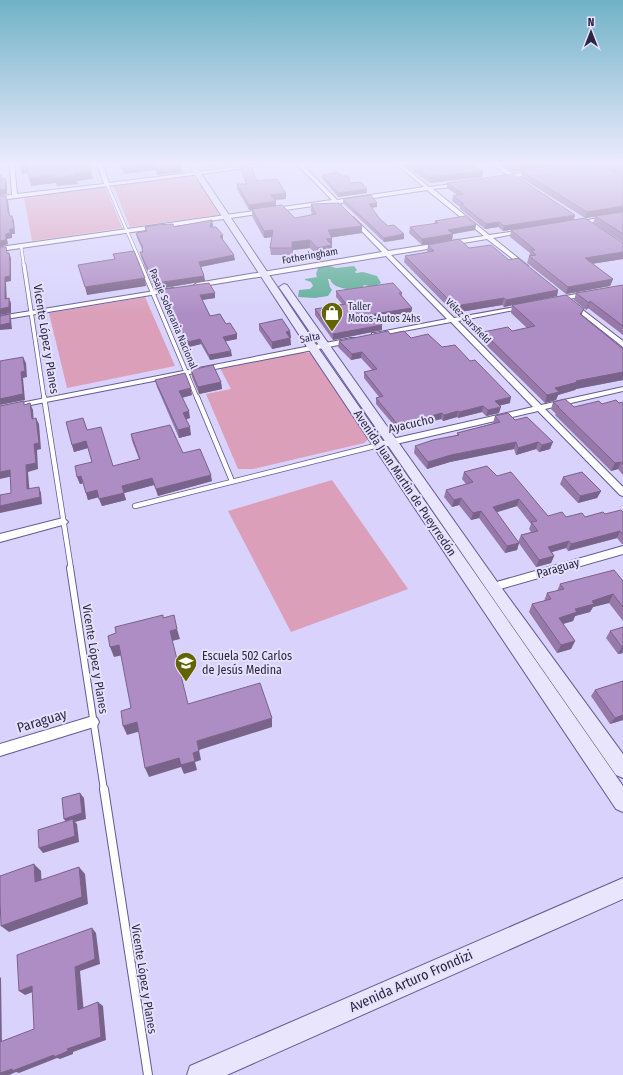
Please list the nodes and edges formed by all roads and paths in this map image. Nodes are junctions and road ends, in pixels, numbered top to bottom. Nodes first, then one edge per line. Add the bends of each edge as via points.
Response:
1 (119, 213) edge
2 (227, 213) edge
3 (227, 213) edge
4 (249, 213) edge
5 (348, 213) edge
6 (458, 213) edge
7 (623, 215) edge
8 (229, 216) junction
9 (578, 217) dead end
10 (584, 221) junction
11 (569, 224) edge
12 (590, 226) edge
13 (533, 230) edge
14 (126, 231) junction
15 (488, 237) junction
16 (20, 246) junction
17 (0, 249) edge
18 (387, 253) junction
19 (530, 270) edge
20 (268, 273) junction
21 (189, 287) edge
22 (182, 288) edge
23 (594, 292) edge
24 (152, 293) junction
25 (562, 296) junction
26 (550, 301) edge
27 (535, 304) edge
28 (31, 313) junction
29 (0, 318) edge
30 (453, 320) junction
31 (370, 336) edge
32 (355, 339) edge
33 (623, 345) edge
34 (319, 346) junction
35 (186, 373) junction
36 (623, 389) edge
37 (44, 400) junction
38 (540, 408) junction
39 (0, 409) edge
40 (385, 444) junction
41 (232, 481) junction
42 (623, 493) edge
43 (135, 506) dead end
44 (63, 522) junction
45 (0, 538) edge
46 (623, 550) edge
47 (493, 587) junction
48 (94, 722) junction
49 (0, 750) edge
50 (623, 769) edge
51 (623, 802) edge
52 (623, 888) edge
53 (148, 1075) edge
54 (199, 1075) edge

1 - 14 lane, Pasaje Soberania Nacional
2 - 8 main road, Avenida Juan Martin de Pueyrredón
3 - 8 main road, Avenida Juan Martin de Pueyrredón
4 - 8 street
5 - 18 street, Vélez Sarsfield
6 - 15 street
7 - 10 street
8 - 14 street
8 - 20 main road, Avenida Juan Martin de Pueyrredón
9 - 10 street
10 - 11 street
10 - 12 street
13 - 15 street, Fotheringham
14 - 16 street
14 - 24 lane, Pasaje Soberania Nacional
15 - 18 street, Fotheringham
15 - 19 street
16 - 17 street
16 - 28 lane, Vicente López y Planes
18 - 20 street, Fotheringham
18 - 30 street, Vélez Sarsfield
20 - 21 street, Fotheringham
20 - 34 main road, Avenida Juan Martin de Pueyrredón
22 - 24 street
23 - 25 street
24 - 28 street
24 - 35 lane, Pasaje Soberania Nacional
25 - 26 street
25 - 33 street
27 - 30 street
28 - 29 street
28 - 37 lane, Vicente López y Planes
30 - 31 street
30 - 38 street, Vélez Sarsfield
32 - 34 street, Salta
34 - 35 street, Salta
34 - 40 main road, Avenida Juan Martin de Pueyrredón
35 - 37 street, Salta
35 - 41 lane, Pasaje Soberania Nacional
36 - 38 street, Ayacucho
37 - 39 street, Salta
37 - 44 lane, Vicente López y Planes
38 - 40 street, Ayacucho
38 - 42 street, Vélez Sarsfield
40 - 41 lane, Ayacucho
40 - 47 main road, Avenida Juan Martin de Pueyrredón
40 - 51 main road, Avenida Juan Martin de Pueyrredón
41 - 43 lane, Ayacucho
44 - 45 street
44 - 48 lane, Vicente López y Planes
46 - 47 street, Paraguay
47 - 50 main road, Avenida Juan Martin de Pueyrredón
48 - 49 street, Paraguay
48 - 53 lane, Vicente López y Planes
52 - 54 main road, Avenida Arturo Frondizi

